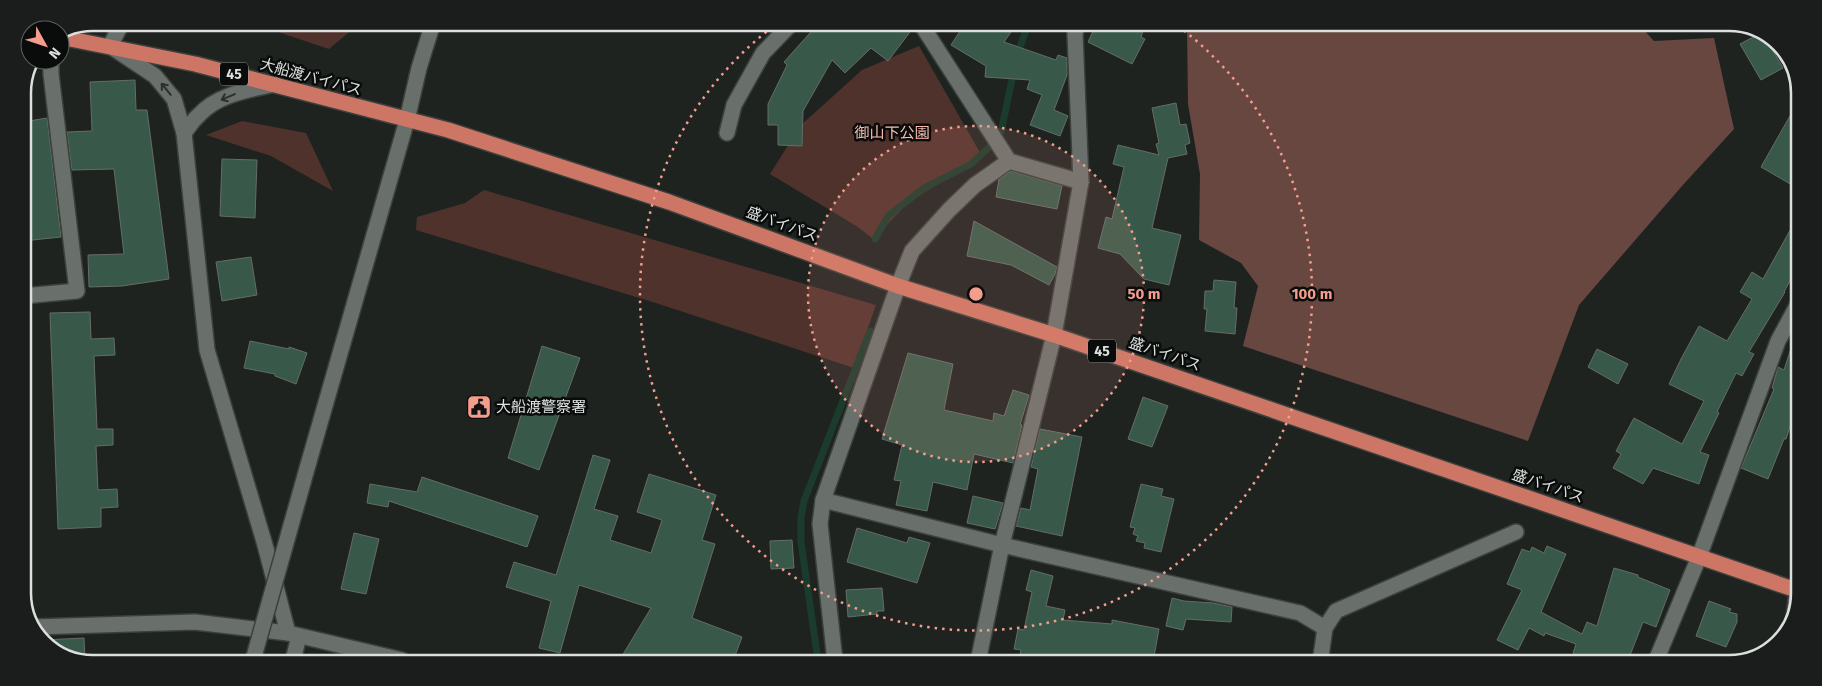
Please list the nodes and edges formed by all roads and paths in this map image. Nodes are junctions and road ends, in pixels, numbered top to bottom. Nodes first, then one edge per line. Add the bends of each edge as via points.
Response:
1 (118, 31) edge
2 (430, 31) edge
3 (784, 31) edge
4 (925, 31) edge
5 (1076, 31) edge
6 (70, 39) edge
7 (110, 46) junction
8 (51, 70) edge
9 (274, 84) junction
10 (407, 120) junction
11 (184, 133) junction
12 (727, 134) dead end
13 (1006, 157) junction
14 (1081, 182) junction
15 (898, 286) junction
16 (31, 295) edge
17 (1791, 317) edge
18 (1054, 335) junction
19 (823, 500) junction
20 (1516, 532) dead end
21 (1002, 545) junction
22 (1699, 557) junction
23 (1791, 588) edge
24 (42, 627) edge
25 (1325, 628) junction
26 (293, 634) junction
27 (254, 655) edge
28 (293, 655) edge
29 (381, 655) edge
30 (834, 655) edge
31 (979, 655) edge
32 (1321, 655) edge
33 (1658, 655) edge

1 - 7 street
2 - 10 street
3 - 12 street via 764,53 734,105
4 - 13 street
5 - 14 street
6 - 7 highway, 大船渡バイパス / 45
7 - 9 highway, 大船渡バイパス / 45
11 -> 7 street via 174,99 155,76
8 - 16 street via 76,291
9 - 10 highway, 大船渡バイパス / 45
9 -> 11 street via 216,102 200,113
10 - 15 highway, 盛バイパス / 45 via 448,130 669,202
10 - 27 street, bridge
11 - 26 street via 207,350
13 - 14 street
13 - 15 street via 949,210 912,251
14 - 18 street
15 - 18 highway, 盛バイパス / 45
15 - 19 street
17 - 22 street via 1778,341
18 - 21 street
18 - 22 highway, 盛バイパス / 45
19 - 21 street
19 - 30 street via 820,524
20 - 25 street via 1336,611
21 - 25 street via 1300,613
21 - 31 street
22 - 23 highway, 盛バイパス / 45
22 - 33 street
24 - 26 street via 195,622
25 - 32 street
26 - 28 street
26 - 29 street

